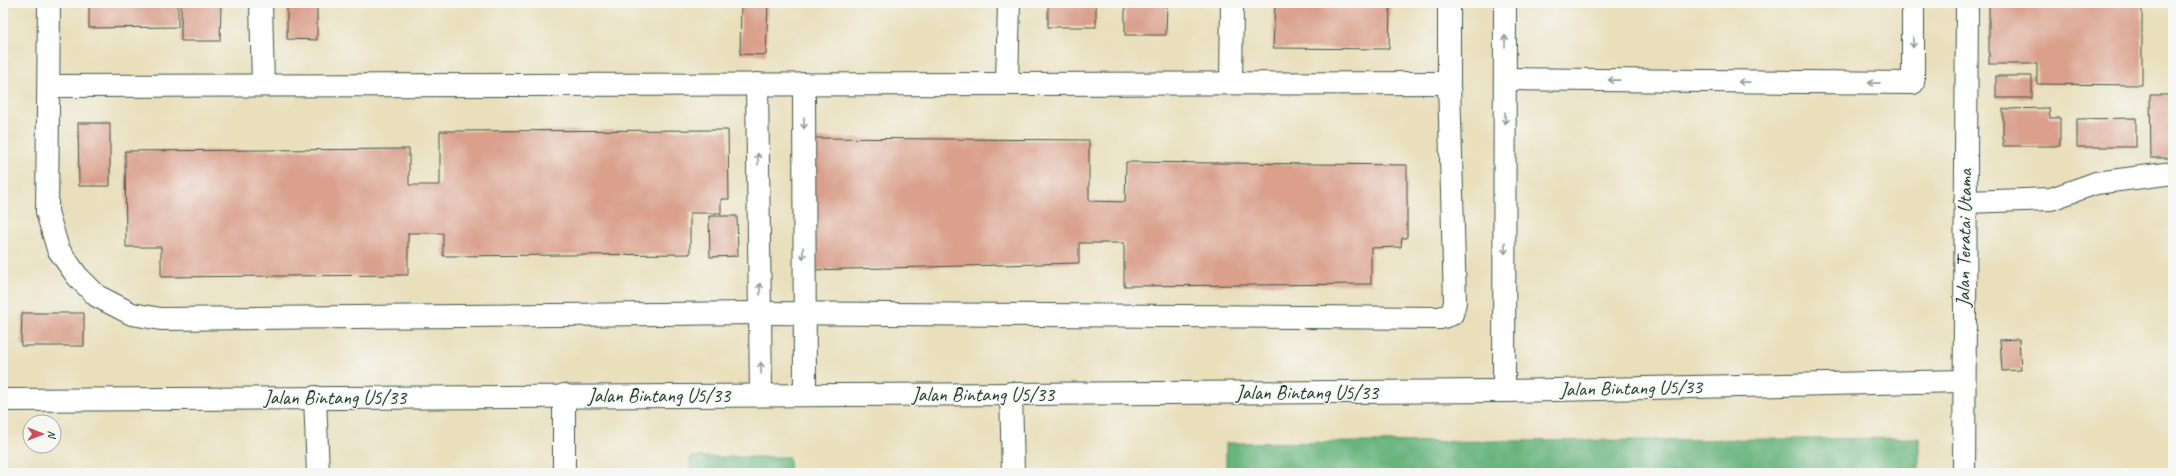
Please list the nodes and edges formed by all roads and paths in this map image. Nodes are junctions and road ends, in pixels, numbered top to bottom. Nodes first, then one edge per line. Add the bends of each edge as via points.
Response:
1 (49, 3) edge
2 (261, 3) edge
3 (1009, 3) edge
4 (1232, 3) edge
5 (1449, 3) edge
6 (1505, 3) edge
7 (1913, 3) edge
8 (1967, 3) edge
9 (1505, 79) junction
10 (1007, 83) junction
11 (1231, 83) junction
12 (1449, 83) junction
13 (757, 84) junction
14 (804, 84) junction
15 (263, 85) junction
16 (49, 86) junction
17 (2173, 174) edge
18 (1965, 202) junction
19 (760, 313) junction
20 (803, 313) junction
21 (1963, 381) junction
22 (1504, 391) junction
23 (1011, 393) junction
24 (761, 394) junction
25 (805, 394) junction
26 (564, 395) junction
27 (315, 397) junction
28 (3, 400) edge
29 (318, 473) edge
30 (564, 473) edge
31 (1013, 473) edge
32 (1964, 473) edge

1 - 16 street
2 - 15 street
3 - 10 street
4 - 11 street
5 - 12 street
9 -> 6 street
7 -> 9 street via 1913,83
8 - 18 street, Jalan Teratai Utama
9 -> 22 street
10 - 11 street
10 - 14 street
11 - 12 street
12 - 20 street via 1455,302 1452,314 1440,318
13 - 14 street
13 - 15 street
19 -> 13 street
14 -> 20 street
15 - 16 street
16 - 19 street via 47,212 58,249 76,276 98,296 132,314 169,319
17 - 18 street via 2096,183 2051,199
18 - 21 street, Jalan Teratai Utama
19 - 20 street
24 -> 19 street
20 - 25 street
21 - 22 street, Jalan Bintang U5/33
21 - 32 street, Jalan Teratai Utama
22 - 23 street, Jalan Bintang U5/33
23 - 25 street, Jalan Bintang U5/33
23 - 31 street
24 - 25 street, Jalan Bintang U5/33
24 - 26 street, Jalan Bintang U5/33
26 - 27 street, Jalan Bintang U5/33
26 - 30 street
27 - 28 street, Jalan Bintang U5/33
27 - 29 street

